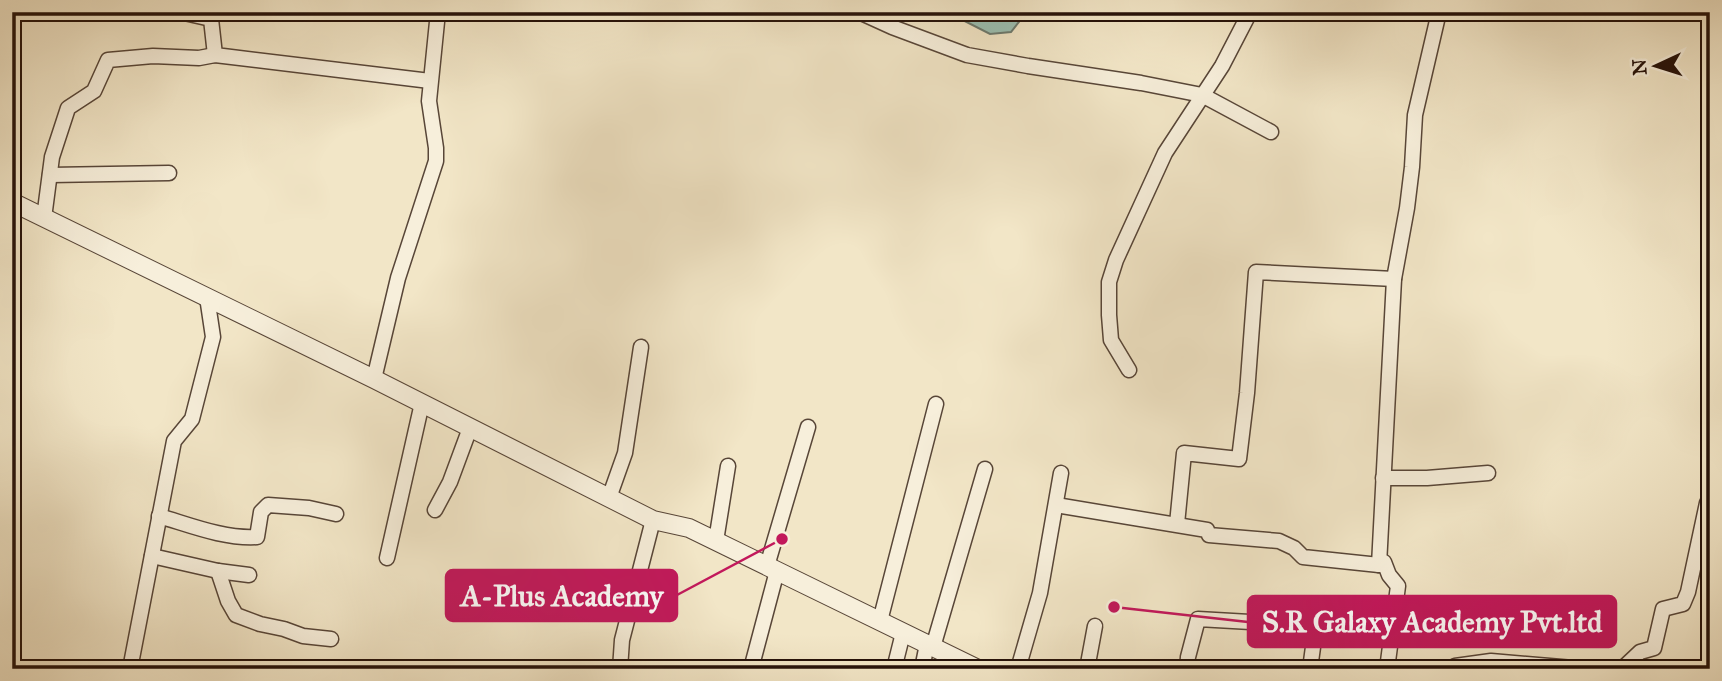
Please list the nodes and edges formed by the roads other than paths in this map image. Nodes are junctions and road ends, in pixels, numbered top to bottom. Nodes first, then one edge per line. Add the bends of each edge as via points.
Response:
1 (180, 12) edge
2 (438, 12) edge
3 (859, 12) edge
4 (1250, 12) edge
5 (1438, 12) edge
6 (215, 55) junction
7 (430, 82) junction
8 (1202, 95) junction
9 (1272, 132) dead end
10 (169, 173) dead end
11 (50, 175) junction
12 (12, 202) edge
13 (44, 218) junction
14 (1394, 279) junction
15 (207, 297) junction
16 (641, 347) dead end
17 (1129, 370) dead end
18 (374, 379) junction
19 (422, 402) junction
20 (936, 404) dead end
21 (808, 427) dead end
22 (470, 428) junction
23 (727, 466) dead end
24 (985, 468) dead end
25 (1061, 473) dead end
26 (1488, 473) dead end
27 (1382, 478) junction
28 (1710, 497) edge
29 (609, 498) junction
30 (1056, 505) junction
31 (435, 510) dead end
32 (336, 514) dead end
33 (159, 516) junction
34 (653, 520) junction
35 (1177, 524) junction
36 (716, 541) junction
37 (1705, 543) edge
38 (152, 556) junction
39 (387, 558) dead end
40 (1379, 565) junction
41 (772, 569) junction
42 (218, 571) junction
43 (249, 575) dead end
44 (880, 621) junction
45 (1316, 625) junction
46 (1095, 626) dead end
47 (1336, 626) dead end
48 (903, 633) junction
49 (331, 639) dead end
50 (930, 646) junction
51 (130, 669) edge
52 (620, 669) edge
53 (751, 669) edge
54 (894, 669) edge
55 (922, 669) edge
56 (978, 669) edge
57 (1018, 669) edge
58 (1087, 669) edge
59 (1188, 669) edge
60 (1310, 669) edge
61 (1387, 669) edge
62 (1455, 669) edge
63 (1585, 669) edge
64 (1622, 669) edge

1 - 6 street via 211,19
2 - 7 street
3 - 8 street via 967,55
4 - 8 street
5 - 14 street via 1415,115 1412,167
6 - 7 street
6 - 11 street via 108,60 94,91 68,108
7 - 18 street via 436,161 398,278
8 - 9 street
8 - 17 street via 1165,152 1110,282 1111,340
10 - 11 street
11 - 13 street
12 - 13 street
13 - 15 street
14 - 27 street
14 - 35 street via 1256,272 1239,458 1184,453
15 - 18 street
15 - 33 street via 213,337 192,419 174,441
16 - 29 street via 625,453
18 - 19 street
19 - 22 street
19 - 39 street
20 - 44 street
21 - 41 street
22 - 29 street
22 - 31 street
23 - 36 street
24 - 50 street
25 - 30 street
26 - 27 street
27 - 40 street
28 - 37 street
29 - 34 street
30 - 35 street
30 - 57 street via 1040,593
32 - 33 street via 268,505 261,512 257,537 246,538
33 - 38 street
34 - 36 street via 689,528
34 - 52 street via 621,640
35 - 40 street via 1207,530 1209,536 1279,541 1303,557
36 - 41 street
37 - 64 street via 1683,604 1663,609 1654,648 1640,652
38 - 42 street
38 - 51 street
40 - 61 street via 1384,562 1398,586
41 - 44 street
41 - 53 street
42 - 43 street
42 - 49 street via 236,615 303,636
44 - 48 street
45 - 47 street
45 - 59 street via 1198,619
45 - 60 street
46 - 58 street
48 - 50 street
48 - 54 street
50 - 55 street
50 - 56 street
62 - 63 street via 1491,661

